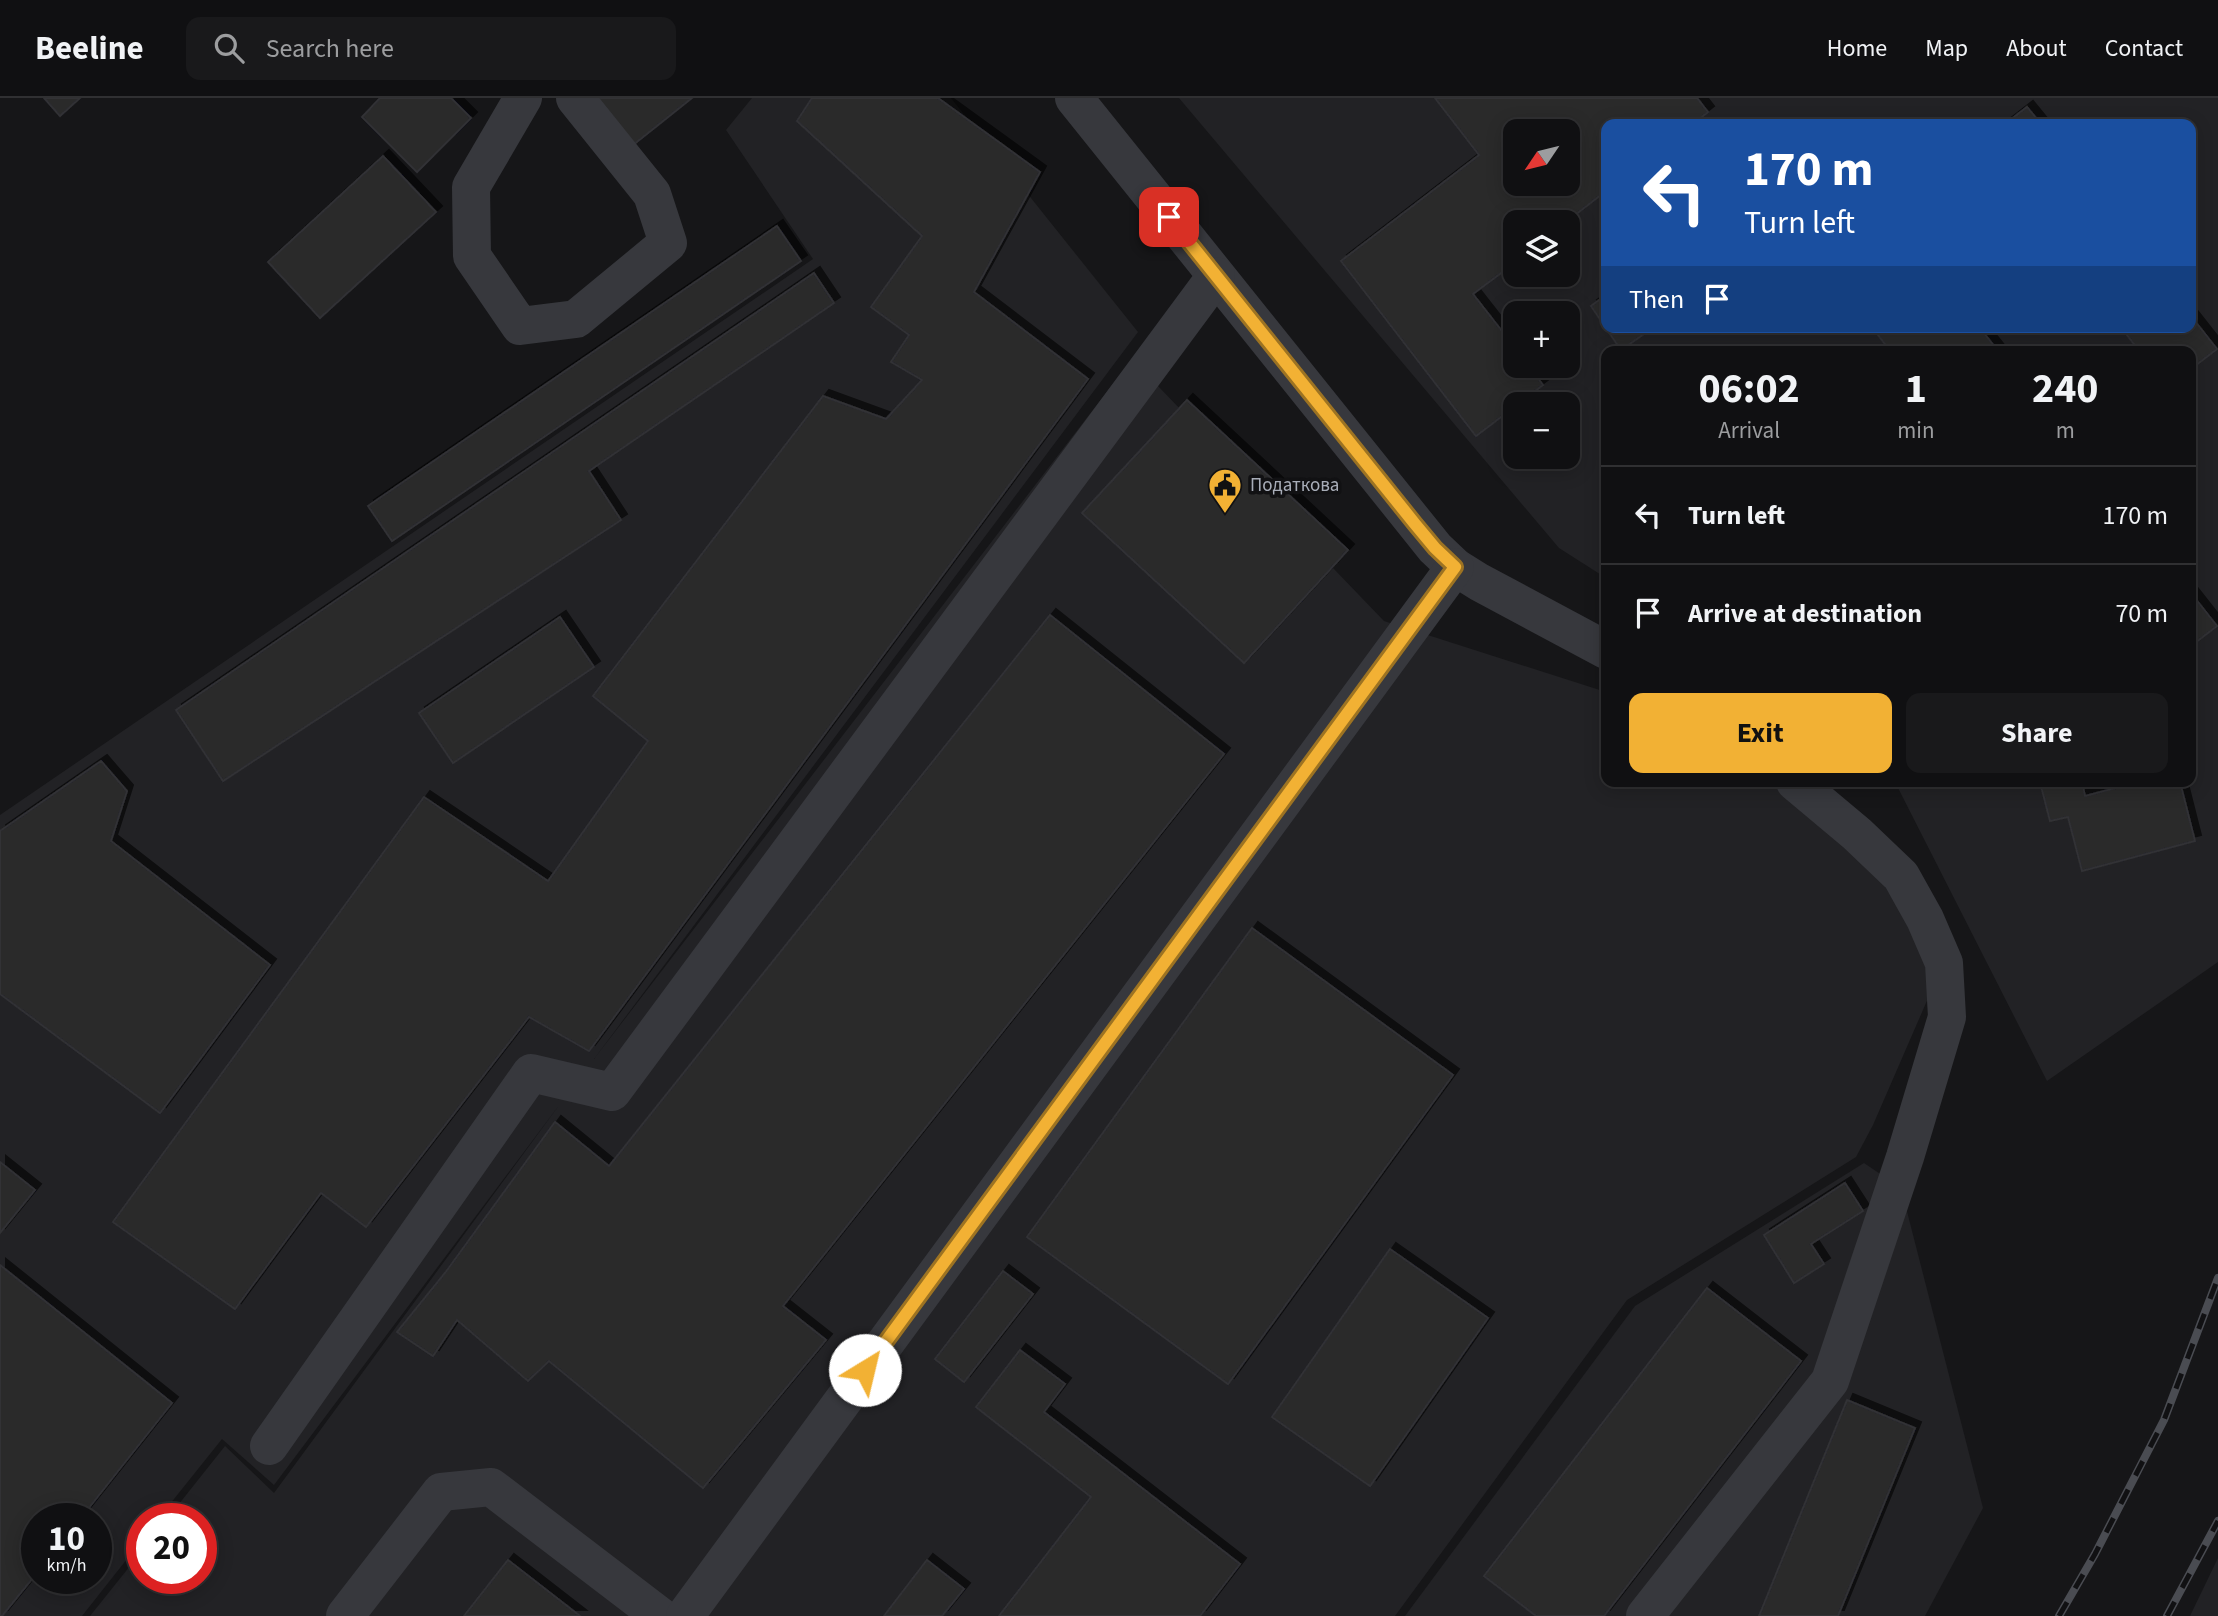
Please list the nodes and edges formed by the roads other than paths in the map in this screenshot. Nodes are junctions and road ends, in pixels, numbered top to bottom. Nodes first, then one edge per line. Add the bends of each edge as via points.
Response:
1 (523, 98) edge
2 (575, 98) edge
3 (1074, 98) edge
4 (1216, 276) junction
5 (1455, 567) junction
6 (1601, 647) edge
7 (1801, 787) edge
8 (269, 1446) dead end
9 (345, 1616) edge
10 (660, 1616) edge
11 (685, 1616) edge
12 (1645, 1616) edge

1 - 2 lane via 471,187 472,256 520,326 576,319 668,243 652,194
3 - 4 lane
4 - 5 lane via 1421,532
4 - 8 lane via 612,1092 531,1073
5 - 6 lane
5 - 11 lane
7 - 12 lane via 1901,876 1944,963 1947,1017 1830,1381
9 - 10 lane via 441,1492 491,1487

